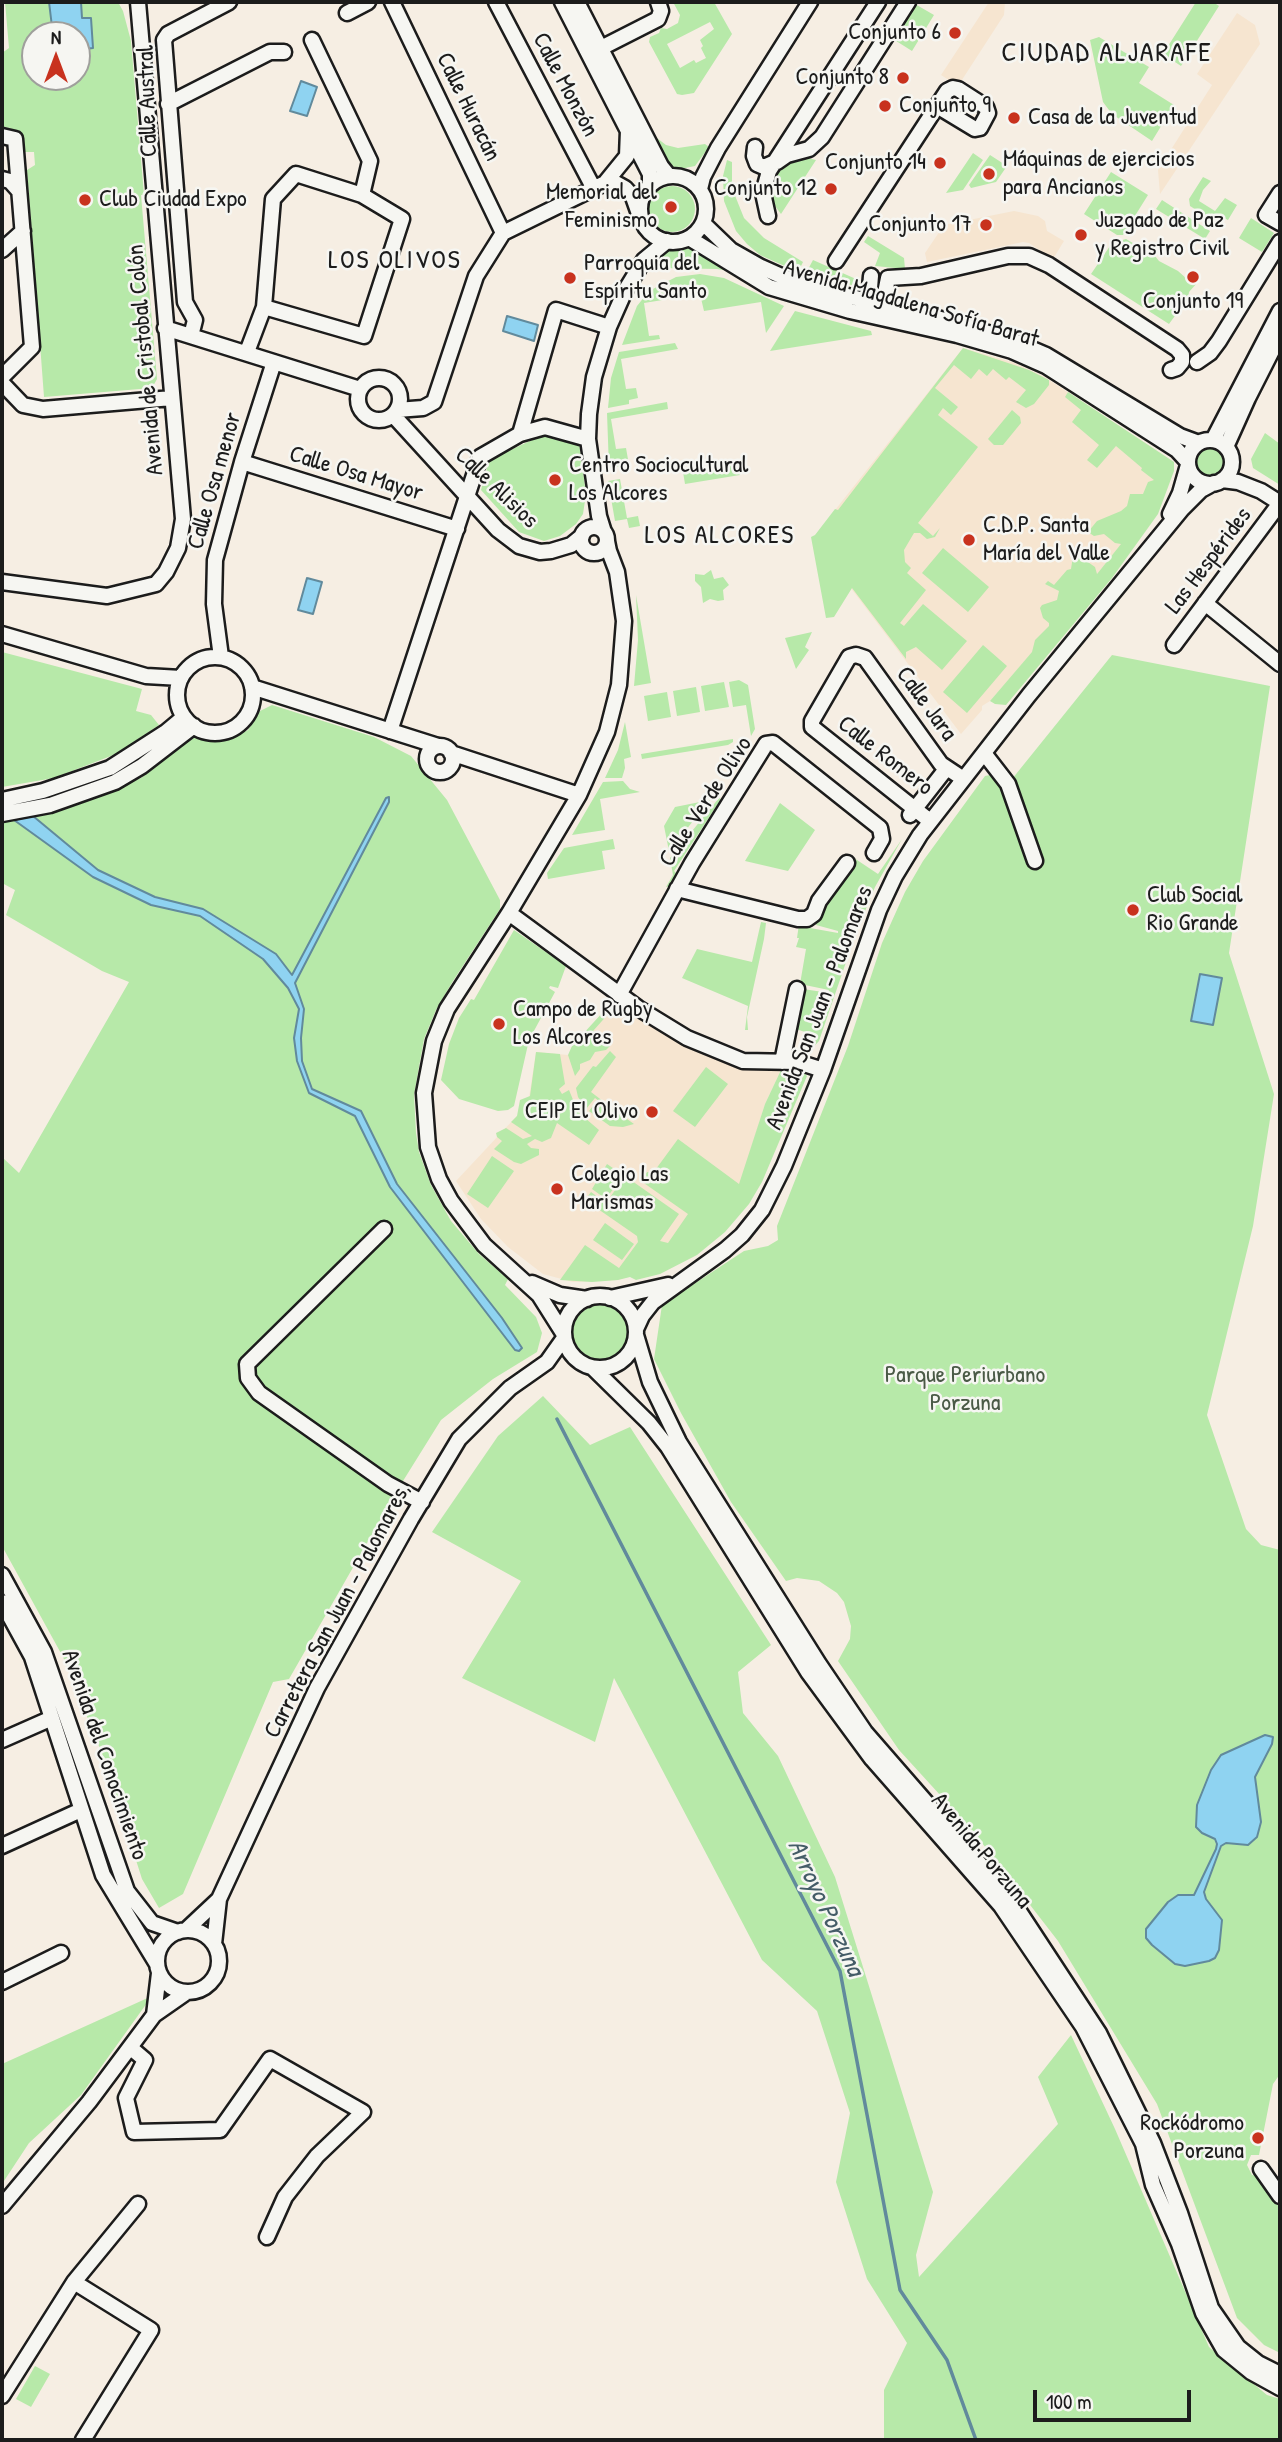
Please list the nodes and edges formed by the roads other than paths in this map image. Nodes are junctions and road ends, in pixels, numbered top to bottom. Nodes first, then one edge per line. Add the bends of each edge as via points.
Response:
1 (229, 2) edge
2 (368, 2) edge
3 (393, 2) edge
4 (496, 2) edge
5 (562, 2) edge
6 (577, 2) edge
7 (657, 2) edge
8 (810, 2) edge
9 (878, 2) edge
10 (908, 2) edge
11 (137, 4) edge
12 (347, 13) dead end
13 (312, 40) dead end
14 (601, 48) junction
15 (284, 52) dead end
16 (168, 104) junction
17 (937, 106) dead end
18 (628, 130) junction
19 (2, 136) edge
20 (791, 136) junction
21 (755, 147) dead end
22 (718, 148) junction
23 (809, 149) junction
24 (771, 167) junction
25 (675, 176) junction
26 (2, 179) edge
27 (650, 184) junction
28 (600, 186) junction
29 (700, 190) junction
30 (19, 191) junction
31 (1280, 193) edge
32 (362, 195) junction
33 (768, 216) dead end
34 (703, 223) junction
35 (1280, 223) edge
36 (644, 224) junction
37 (23, 231) junction
38 (503, 233) junction
39 (689, 237) junction
40 (667, 241) junction
41 (1280, 243) edge
42 (2, 250) edge
43 (644, 260) junction
44 (836, 261) dead end
45 (871, 276) dead end
46 (876, 301) junction
47 (264, 307) junction
48 (1280, 311) edge
49 (609, 327) junction
50 (166, 328) junction
51 (1280, 335) edge
52 (191, 336) junction
53 (247, 352) junction
54 (274, 362) junction
55 (1197, 362) dead end
56 (1171, 370) dead end
57 (2, 377) edge
58 (2, 383) edge
59 (360, 389) junction
60 (172, 398) junction
61 (395, 412) junction
62 (520, 435) junction
63 (588, 439) junction
64 (1206, 441) junction
65 (1226, 447) junction
66 (242, 462) junction
67 (1188, 464) junction
68 (1231, 464) junction
69 (1218, 481) junction
70 (1261, 491) junction
71 (466, 494) junction
72 (595, 496) junction
73 (1280, 503) edge
74 (457, 529) junction
75 (584, 533) junction
76 (606, 536) junction
77 (1152, 545) junction
78 (593, 553) junction
79 (2, 582) edge
80 (619, 582) junction
81 (1205, 603) junction
82 (2, 634) edge
83 (1174, 645) dead end
84 (221, 657) junction
85 (1280, 664) edge
86 (181, 678) junction
87 (252, 687) junction
88 (189, 722) junction
89 (812, 727) joint
90 (395, 733) junction
91 (445, 750) junction
92 (984, 752) junction
93 (427, 761) junction
94 (946, 769) junction
95 (962, 778) junction
96 (579, 795) junction
97 (2, 800) edge
98 (912, 813) junction
99 (2, 814) edge
100 (930, 821) junction
101 (874, 853) dead end
102 (1035, 861) dead end
103 (847, 863) dead end
104 (675, 893) junction
105 (509, 914) junction
106 (761, 916) dead end
107 (797, 989) dead end
108 (619, 995) junction
109 (782, 1062) junction
110 (823, 1070) junction
111 (384, 1230) dead end
112 (519, 1275) junction
113 (682, 1280) junction
114 (587, 1298) junction
115 (610, 1298) junction
116 (636, 1332) junction
117 (564, 1336) junction
118 (588, 1366) junction
119 (534, 1370) junction
120 (422, 1502) junction
121 (2, 1575) edge
122 (2, 1602) edge
123 (52, 1718) junction
124 (2, 1740) edge
125 (81, 1810) junction
126 (2, 1846) edge
127 (219, 1899) junction
128 (182, 1931) junction
129 (214, 1944) junction
130 (61, 1953) dead end
131 (158, 1968) junction
132 (2, 1982) edge
133 (187, 1992) junction
134 (154, 2015) junction
135 (131, 2048) junction
136 (1261, 2169) dead end
137 (1280, 2196) edge
138 (138, 2204) dead end
139 (2, 2206) edge
140 (267, 2237) dead end
141 (74, 2282) junction
142 (1280, 2374) edge
143 (1280, 2388) edge
144 (2, 2396) edge
145 (83, 2440) edge

1 - 16 street, Calle Austral via 172,31 164,40
2 - 12 street
3 - 38 street, Calle Huracán
4 - 28 street, Calle Monzón
5 - 18 street
6 - 14 street
7 - 14 street via 662,11 658,19
8 - 22 street
9 - 20 street
10 - 23 street via 822,137
11 - 50 street, Avenida de Cristobal Colón
13 - 32 street via 370,161
14 - 25 street via 661,166
15 - 16 street via 271,52
16 - 52 street, Calle Austral via 185,302 195,320
17 - 44 street
18 - 27 street via 650,174
18 - 28 street via 627,156
19 - 30 street via 15,139
20 - 23 street via 792,148
20 - 24 street
21 - 24 street via 757,164
22 - 25 street via 697,172
22 - 29 street
23 - 24 street via 781,158
24 - 33 street via 763,193
25 - 27 street
25 - 29 street via 692,181
26 - 30 street
27 - 36 street via 640,205
28 - 36 street via 616,183 625,188
28 - 38 street
29 - 34 street via 705,200
30 - 37 street
31 - 35 street via 1266,215
32 - 47 street via 296,174 273,199
32 - 47 street via 402,219 364,336
34 - 39 street
34 - 46 street, Avenida Magdalena Sofía Barat via 731,250 761,267 799,284
36 - 40 street
36 - 43 street
37 - 42 street
37 - 57 street via 32,347
38 - 61 street via 467,297 434,402
39 - 40 street
39 - 67 street, Avenida Magdalena Sofía Barat via 769,287 957,335 1035,361 1178,450
40 - 43 street
41 - 55 street via 1219,341
43 - 49 street
45 - 46 street
46 - 56 street via 888,278 1029,256 1177,349 1182,362
46 - 64 street, Avenida Magdalena Sofía Barat via 1011,340 1046,355 1180,436
47 - 53 street
48 - 64 street
49 - 62 street via 556,310
49 - 63 street via 592,387
50 - 52 street
50 - 60 street, Avenida de Cristobal Colón
51 - 65 street
52 - 53 street
53 - 54 street
54 - 59 street
54 - 66 street, Calle Osa menor
58 - 60 street via 23,405 43,409
59 - 61 street via 359,408 368,417 381,420
59 - 61 street via 376,377 389,380 398,390 400,403
60 - 79 street, Avenida de Cristobal Colón via 183,519 178,548 156,584 107,596
61 - 71 street, Calle Alisios
62 - 63 street via 545,428
62 - 71 street via 480,457
63 - 72 street
64 - 65 street
64 - 67 street via 1191,450
65 - 68 street
66 - 74 street, Calle Osa Mayor
66 - 84 street, Calle Osa menor via 215,560 214,604
67 - 69 street via 1197,479
67 - 77 street via 1178,498
68 - 69 street
68 - 70 street
69 - 70 street via 1238,482
69 - 77 street via 1191,499
70 - 73 street
71 - 74 street
71 - 75 street, Calle Alisios via 508,538 530,550 564,548
72 - 75 street via 594,514
72 - 76 street
73 - 81 street, Las Hespérides
74 - 90 street
75 - 76 street via 593,527
75 - 78 street via 583,547
76 - 78 street via 603,550
76 - 80 street
77 - 92 street, Avenida San Juan - Palomares
78 - 80 street via 606,561
80 - 96 street via 624,642 619,685 607,732
81 - 83 street, Las Hespérides
81 - 85 street
82 - 86 street via 146,676
84 - 86 street via 195,662
84 - 87 street via 245,671
86 - 88 street via 177,695
87 - 88 street via 251,708 233,728 210,733
87 - 90 street
88 - 97 street via 110,768
88 - 99 street via 142,766 115,782 50,805
89 - 94 street, Calle Jara via 847,660 856,655 865,658
89 - 98 street, Calle Romero
90 - 91 street
90 - 93 street
91 - 93 street via 429,751
91 - 93 street via 452,765 443,772 433,771
91 - 96 street
92 - 95 street, Avenida San Juan - Palomares
92 - 102 street via 1008,784
94 - 95 street, Calle Jara
94 - 98 street
95 - 100 street, Avenida San Juan - Palomares
96 - 105 street
98 - 100 street, Calle Romero
100 - 110 street, Avenida San Juan - Palomares via 878,910
101 - 104 street, Calle Verde Olivo via 883,839 880,828 769,743
103 - 104 street via 807,919
104 - 106 street
104 - 108 street, Calle Verde Olivo
105 - 108 street
105 - 112 street via 440,1024 426,1075 423,1110 428,1147 451,1201 477,1237
107 - 109 street
108 - 109 street via 687,1038 736,1059
109 - 110 street
110 - 113 street, Avenida San Juan - Palomares via 762,1210 733,1243
111 - 120 street via 247,1364 248,1378 259,1393 388,1484
112 - 114 street via 550,1292
112 - 117 street via 545,1302
113 - 115 street
113 - 116 street, Avenida San Juan - Palomares via 653,1302
114 - 115 street
114 - 117 street via 570,1312
115 - 116 street via 628,1310
116 - 118 street via 625,1358 610,1367
116 - 142 street, Avenida Porzuna via 650,1382 679,1442 819,1664 865,1732 1013,1902 1099,2032 1153,2143 1211,2308 1238,2347
117 - 118 street via 567,1349
117 - 119 street, Carretera San Juan - Palomares, via 547,1362
118 - 119 street via 560,1362
118 - 143 street, Avenida Porzuna via 640,1413 668,1447 808,1672 872,1759 1001,1906 1083,2027 1143,2144 1153,2185 1203,2313 1224,2350
119 - 120 street, Carretera San Juan - Palomares, via 459,1439
120 - 127 street, Carretera San Juan - Palomares, via 317,1688
121 - 128 street, Avenida del Conocimiento via 44,1652 127,1891 152,1923
122 - 123 street, Avenida del Conocimiento via 32,1657
123 - 124 street
123 - 125 street, Avenida del Conocimiento
125 - 126 street
125 - 131 street, Avenida del Conocimiento via 103,1875
127 - 128 street, Carretera San Juan - Palomares,
127 - 129 street, Carretera San Juan - Palomares,
128 - 129 street via 197,1932
128 - 131 street via 162,1944
129 - 133 street via 217,1972 205,1987
130 - 132 street
131 - 133 street via 166,1983
131 - 134 street
133 - 134 street
134 - 135 street
135 - 139 street
135 - 140 street via 145,2060 126,2098 134,2132 220,2130 270,2059 363,2112 285,2197
136 - 137 street
138 - 141 street
141 - 144 street
141 - 145 street via 151,2330

